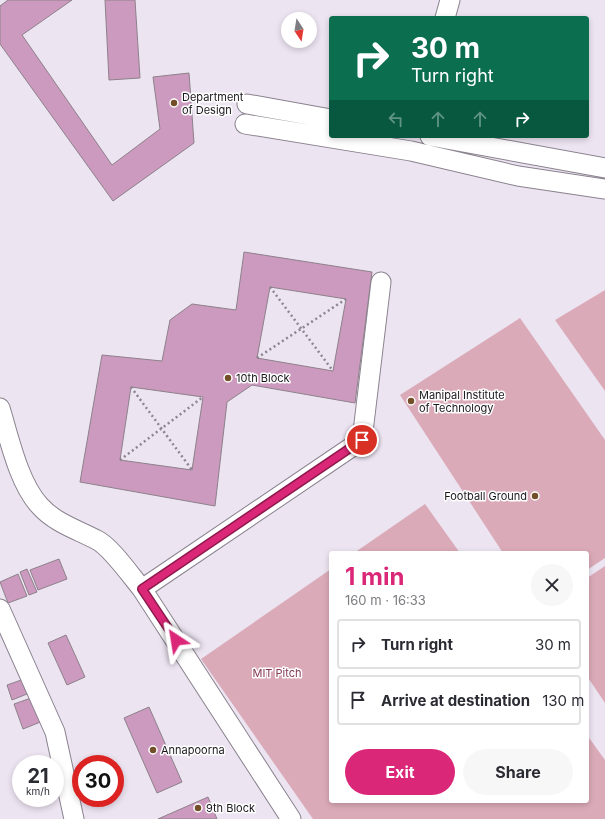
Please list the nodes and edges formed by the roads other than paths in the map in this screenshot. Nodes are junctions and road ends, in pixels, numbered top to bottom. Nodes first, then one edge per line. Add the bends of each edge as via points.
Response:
1 (450, 0) edge
2 (446, 16) edge
3 (247, 104) dead end
4 (329, 119) edge
5 (245, 124) dead end
6 (329, 134) edge
7 (363, 138) edge
8 (441, 138) edge
9 (413, 144) edge
10 (605, 168) edge
11 (605, 189) edge
12 (381, 282) dead end
13 (0, 408) edge
14 (142, 589) junction
15 (0, 609) edge
16 (74, 819) edge
17 (291, 819) edge

1 - 2 street
3 - 4 street
5 - 6 street
7 - 9 street
8 - 10 street
9 - 11 street via 518,176
12 - 14 street via 362,440
13 - 14 street via 19,466 29,490 40,506 52,517 105,545
14 - 17 street
15 - 16 street via 55,732

